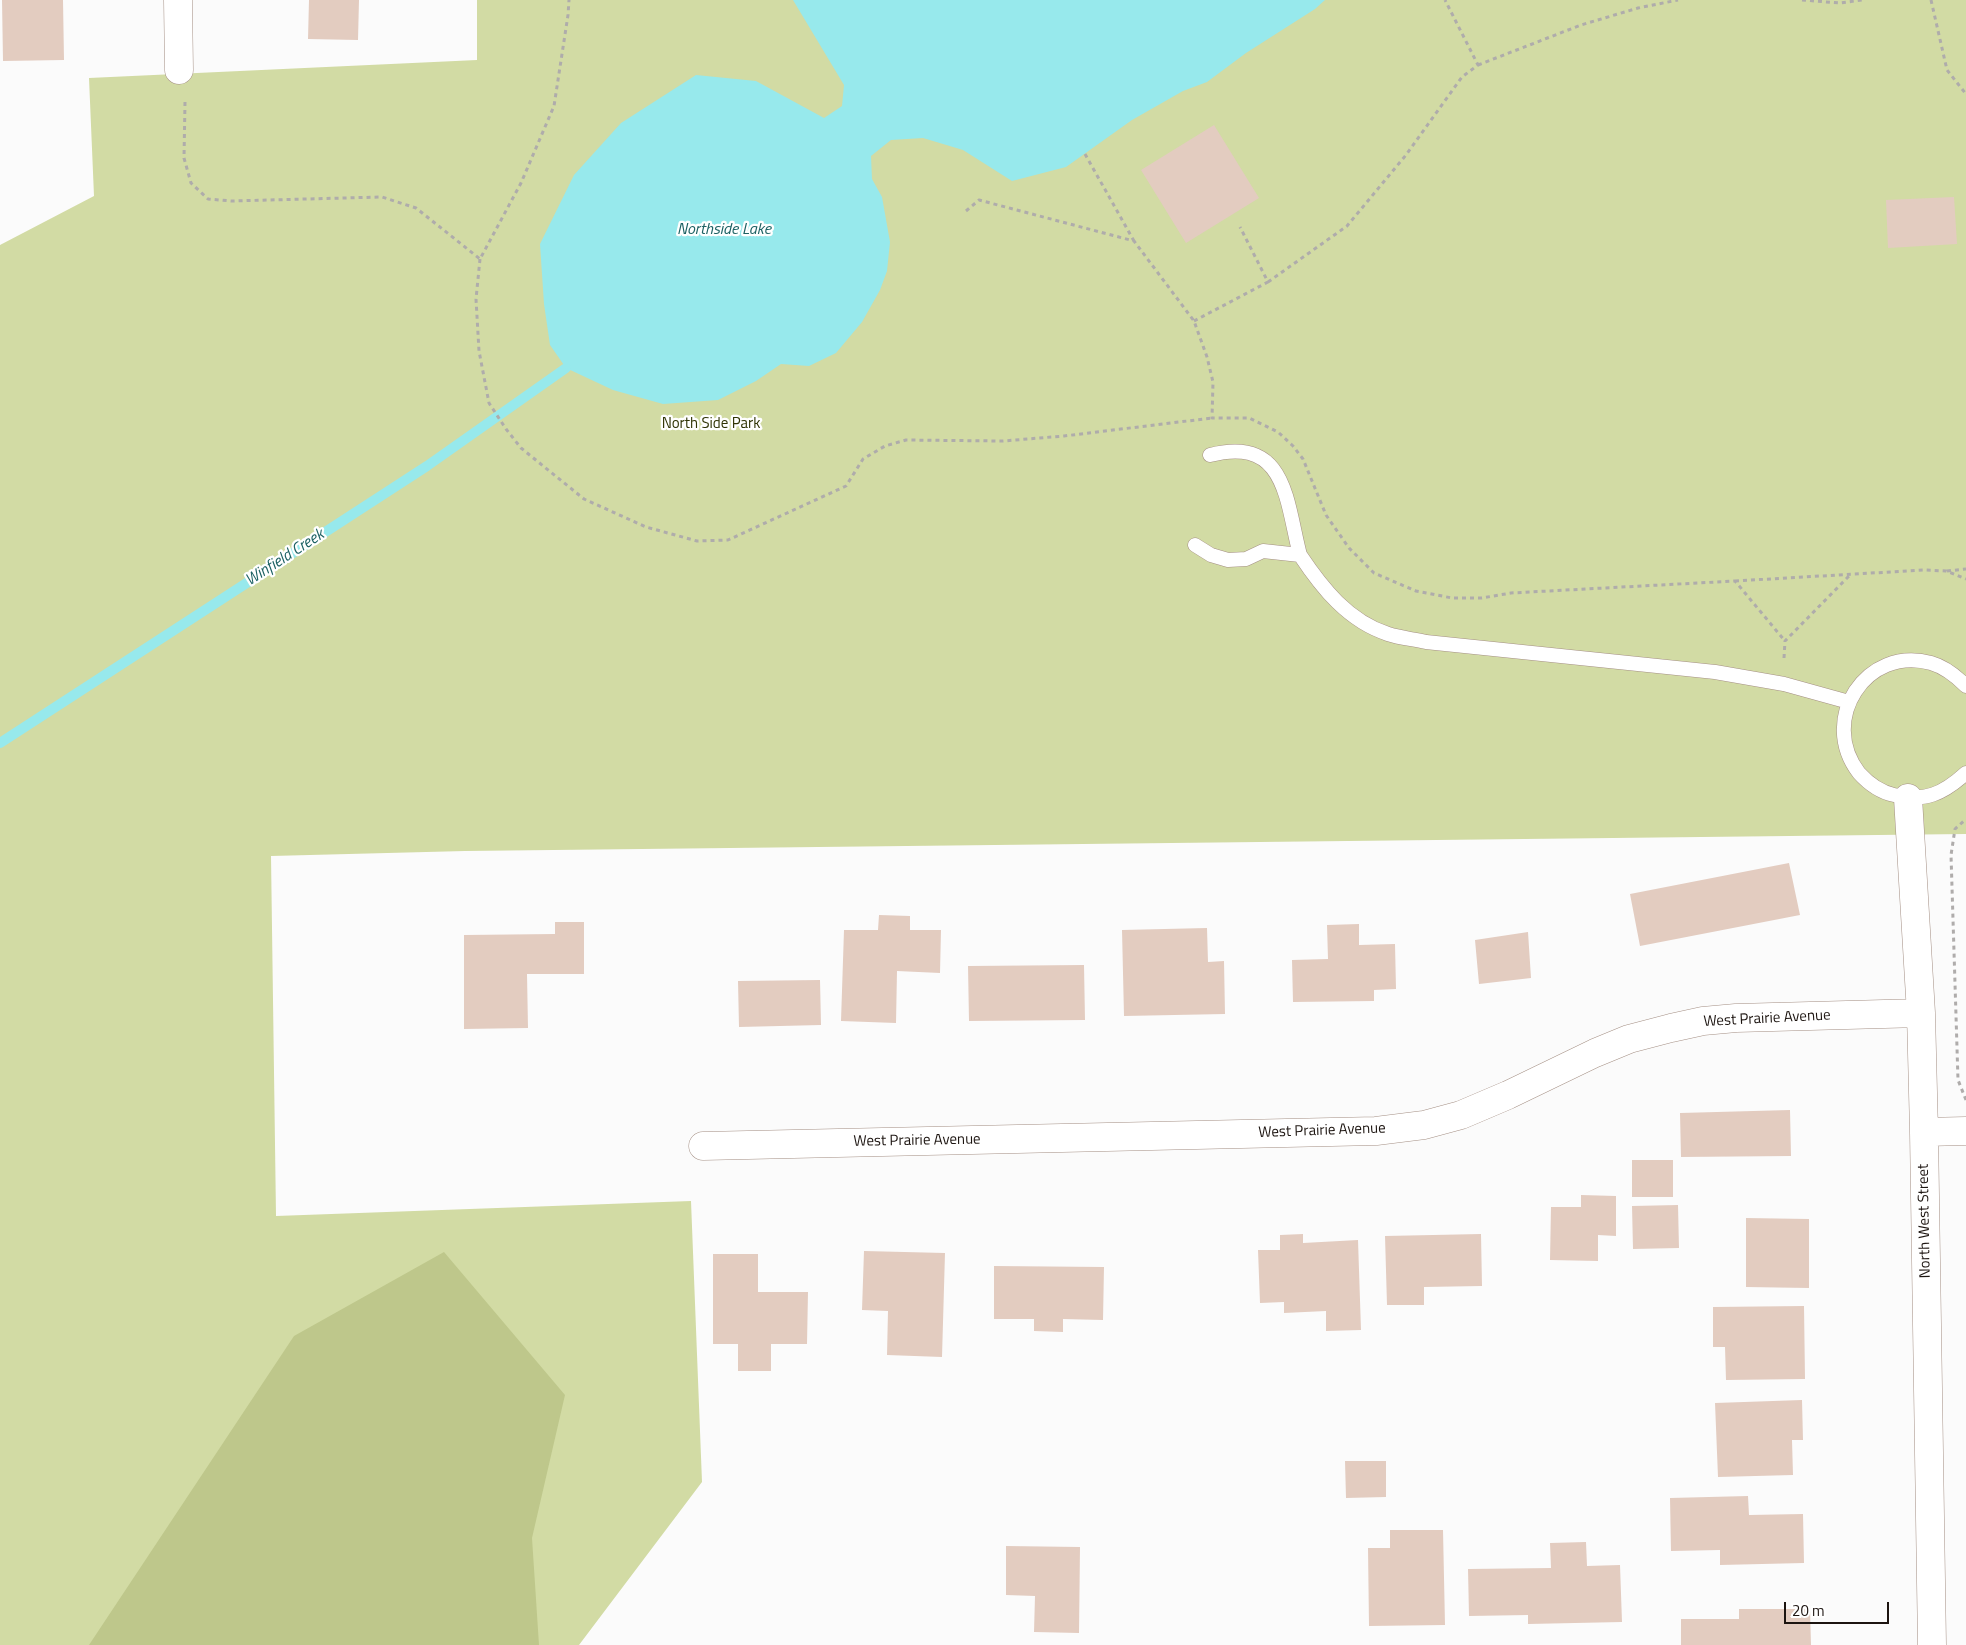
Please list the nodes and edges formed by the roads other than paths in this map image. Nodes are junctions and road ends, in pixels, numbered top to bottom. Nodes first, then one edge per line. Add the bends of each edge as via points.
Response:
1 (178, 0) edge
2 (179, 70) road end
3 (1210, 455) dead end
4 (1195, 546) dead end
5 (1300, 555) junction
6 (1966, 686) edge
7 (1849, 702) junction
8 (1966, 773) edge
9 (1908, 798) junction
10 (1921, 1013) junction
11 (1966, 1131) edge
12 (1924, 1132) junction
13 (703, 1146) dead end
14 (1932, 1645) edge

1 - 2 street
3 - 5 lane via 1245,452 1262,459 1276,471
4 - 5 lane via 1228,560 1246,559 1263,551
5 - 7 lane via 1317,581 1357,620 1387,634 1426,642 1715,672 1784,684
6 - 7 lane via 1952,673 1932,663 1910,660 1887,665 1867,677
7 - 9 lane via 1844,717 1843,740 1851,762 1872,785 1885,793
8 - 9 lane via 1951,787 1930,796
9 - 10 street, North West Street
10 - 12 street, North West Street
10 - 13 street, West Prairie Avenue via 1736,1018 1671,1028 1629,1039 1595,1053 1461,1115 1424,1125 1376,1131
11 - 12 street
12 - 14 street, North West Street

